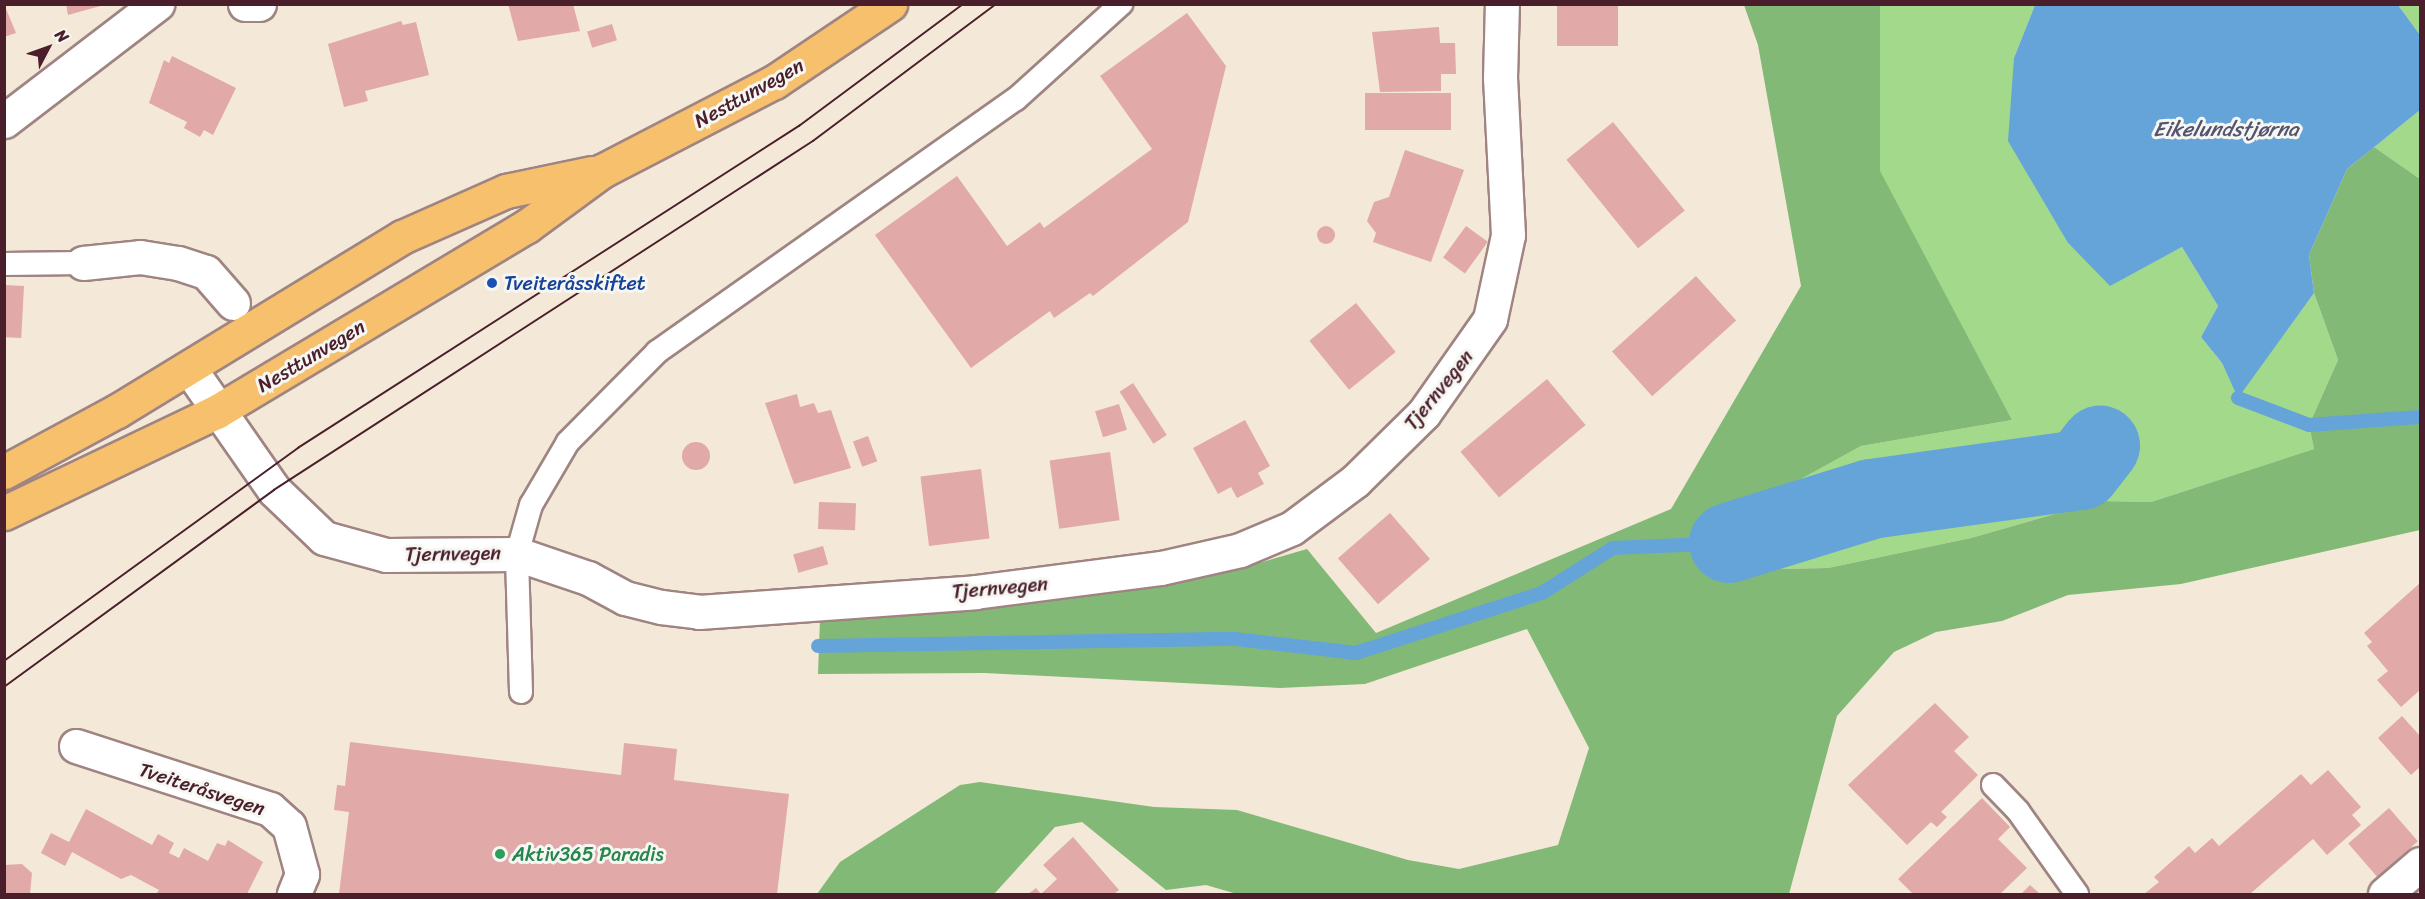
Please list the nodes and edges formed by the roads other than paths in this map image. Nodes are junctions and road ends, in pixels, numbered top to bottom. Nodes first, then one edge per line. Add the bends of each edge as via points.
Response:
1 (157, 4) edge
2 (245, 4) edge
3 (259, 4) edge
4 (890, 4) edge
5 (1121, 4) edge
6 (1502, 4) edge
7 (4, 122) edge
8 (602, 171) junction
9 (83, 263) joint
10 (4, 264) edge
11 (233, 303) dead end
12 (189, 368) junction
13 (216, 412) junction
14 (4, 472) edge
15 (4, 513) edge
16 (518, 554) junction
17 (521, 692) dead end
18 (76, 746) dead end
19 (1993, 785) dead end
20 (2421, 864) edge
21 (294, 894) edge
22 (2077, 894) edge
23 (2385, 894) edge

1 - 7 street
2 - 3 street
4 - 8 main road, Nesttunvegen via 774,82
5 - 16 lane via 1016,99 657,352 562,450 525,520
6 - 16 street, Tjernvegen via 1500,78 1509,235 1490,319 1424,413 1355,481 1292,528 1215,557 1060,583 699,612 625,598 588,579
8 - 12 main road, Nesttunvegen via 506,191 455,212 332,277
8 - 13 main road, Nesttunvegen via 526,226
9 - 10 lane
9 - 11 street via 140,257 178,263 206,272
12 - 13 street, Tjernvegen
12 - 14 main road, Nesttunvegen
13 - 15 main road, Nesttunvegen
13 - 16 street, Tjernvegen via 288,507 324,538 386,555
16 - 17 lane
18 - 21 street, Tveiteråsvegen via 270,809 289,826 302,874
19 - 22 lane via 2018,811
20 - 23 street

